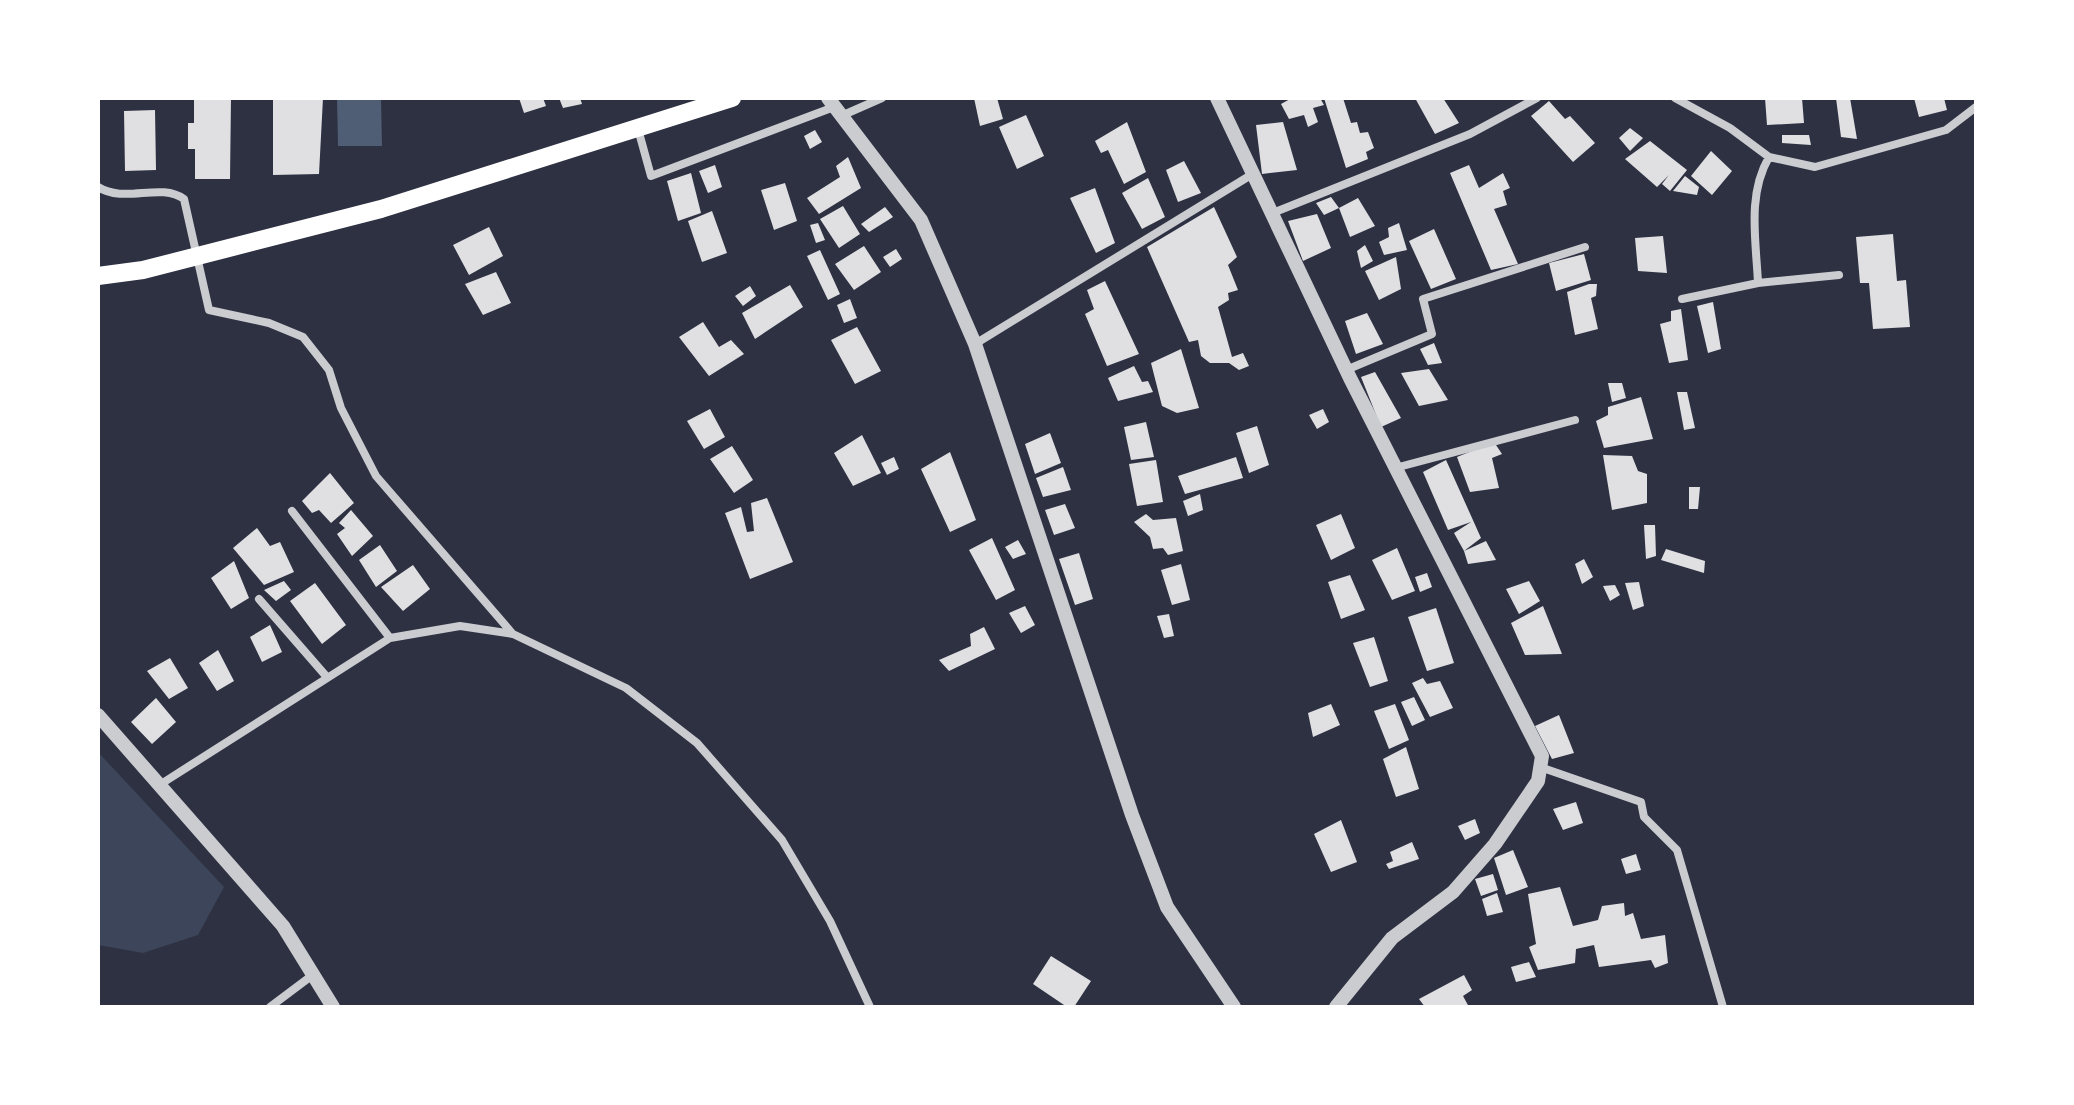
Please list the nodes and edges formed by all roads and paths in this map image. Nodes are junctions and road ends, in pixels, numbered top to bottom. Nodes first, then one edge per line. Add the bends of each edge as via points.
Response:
1 (732, 98) edge
2 (882, 98) edge
3 (1217, 98) edge
4 (1537, 98) edge
5 (1675, 98) edge
6 (834, 107) edge
7 (1976, 107) edge
8 (637, 128) junction
9 (1769, 157) junction
10 (1251, 175) junction
11 (98, 187) edge
12 (1270, 214) junction
13 (1585, 247) dead end
14 (1839, 275) dead end
15 (98, 276) edge
16 (1758, 283) junction
17 (1682, 299) dead end
18 (975, 344) junction
19 (1346, 370) junction
20 (1575, 420) dead end
21 (1395, 469) junction
22 (292, 511) dead end
23 (259, 599) dead end
24 (513, 634) junction
25 (390, 638) junction
26 (326, 676) junction
27 (98, 715) edge
28 (1540, 767) junction
29 (161, 784) junction
30 (314, 973) junction
31 (270, 1007) edge
32 (333, 1007) edge
33 (870, 1007) edge
34 (1234, 1007) edge
35 (1336, 1007) edge
36 (1723, 1007) edge

1 - 8 highway
2 - 6 street
3 - 10 street
4 - 12 street via 1470,134
5 - 9 street
6 - 8 street via 651,176
6 - 18 street via 921,220
7 - 9 street via 1946,130 1851,159 1815,167
8 - 15 highway via 381,209 143,270
9 - 16 street via 1757,178 1754,201
10 - 12 street
10 - 18 street
11 - 24 street via 133,196 171,192 184,199 209,310 269,323 303,337 329,370 341,408 376,476
12 - 19 street
13 - 19 street via 1423,299 1432,334
14 - 16 street
16 - 17 street
18 - 34 street via 1167,907
19 - 21 street
20 - 21 street
21 - 28 street via 1530,729 1542,756
22 - 25 street
23 - 26 street
24 - 25 street via 460,626
24 - 33 street via 626,688 697,743 782,840 830,921
25 - 26 street
26 - 29 street
27 - 29 street
28 - 35 street via 1538,781 1495,844 1453,892 1392,938
28 - 36 street via 1641,802 1644,817 1677,850
29 - 30 street via 283,926
30 - 31 street
30 - 32 street

